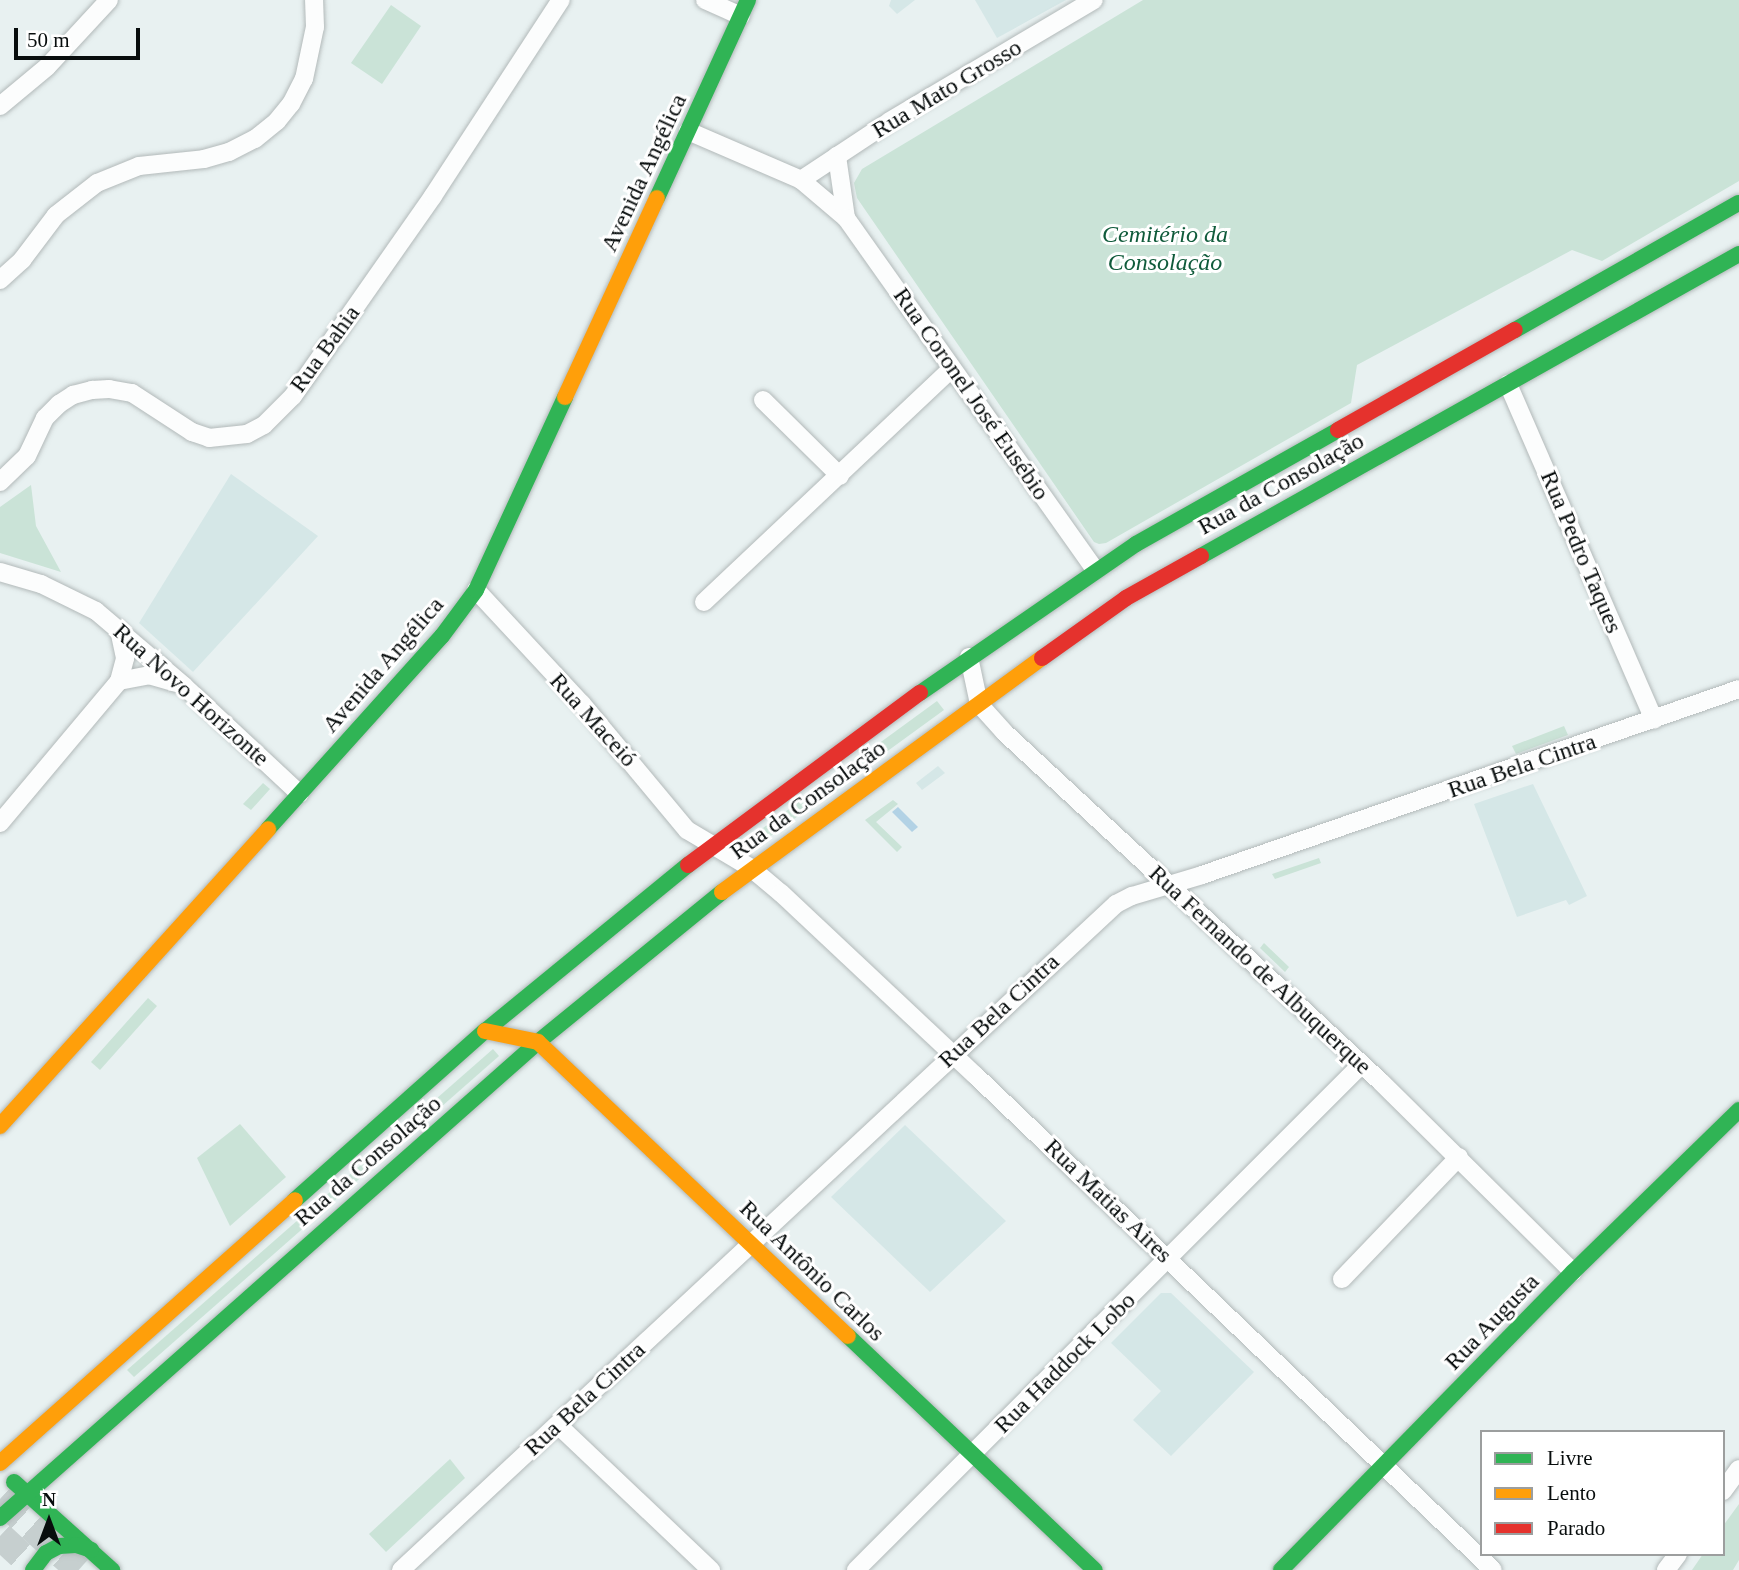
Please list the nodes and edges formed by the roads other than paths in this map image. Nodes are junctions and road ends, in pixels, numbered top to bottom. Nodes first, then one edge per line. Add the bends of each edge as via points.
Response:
1 (109, 0) edge
2 (314, 0) edge
3 (561, 0) edge
4 (705, 0) edge
5 (1094, 0) edge
6 (745, 8) edge
7 (0, 106) edge
8 (688, 131) junction
9 (837, 156) junction
10 (801, 180) junction
11 (1739, 203) edge
12 (846, 218) junction
13 (1739, 254) edge
14 (0, 280) edge
15 (1602, 281) junction
16 (1620, 307) junction
17 (951, 369) junction
18 (1508, 384) junction
19 (763, 400) dead end
20 (840, 476) junction
21 (0, 482) edge
22 (1095, 570) junction
23 (0, 572) edge
24 (476, 590) junction
25 (704, 602) dead end
26 (119, 628) junction
27 (969, 657) junction
28 (119, 681) junction
29 (184, 686) junction
30 (1739, 689) edge
31 (979, 704) junction
32 (1654, 720) junction
33 (300, 794) junction
34 (0, 822) edge
35 (714, 844) junction
36 (751, 868) junction
37 (1169, 884) junction
38 (485, 1031) junction
39 (538, 1042) junction
40 (953, 1055) junction
41 (1361, 1065) junction
42 (1739, 1110) edge
43 (0, 1126) edge
44 (1459, 1157) junction
45 (751, 1244) junction
46 (1168, 1259) junction
47 (1573, 1272) junction
48 (1342, 1279) dead end
49 (558, 1425) junction
50 (973, 1454) junction
51 (1383, 1465) junction
52 (0, 1466) edge
53 (1739, 1469) edge
54 (1725, 1488) edge
55 (27, 1494) junction
56 (0, 1518) edge
57 (91, 1550) junction
58 (33, 1570) edge
59 (112, 1570) edge
60 (401, 1570) edge
61 (711, 1570) edge
62 (856, 1570) edge
63 (1095, 1570) edge
64 (1281, 1570) edge
65 (1493, 1570) edge

1 - 7 street via 47,66
2 - 14 street via 315,26 304,79 277,121 229,152 139,166 97,183 56,215 23,260
3 - 21 street, Rua Bahia via 433,196 293,396 264,425 247,434 209,438 132,393 92,390 59,404 40,426 27,456
4 - 6 street
5 - 9 street, Rua Mato Grosso
6 - 8 main road, Avenida Angélica
8 - 10 street, Rua Coronel José Eusébio
8 - 24 main road, Avenida Angélica
9 - 10 street, Rua Mato Grosso
9 - 12 street, Rua Coronel José Eusébio
10 - 12 street, Rua Coronel José Eusébio
11 - 15 main road, Rua da Consolação
12 - 17 street, Rua Coronel José Eusébio
13 - 16 main road, Rua da Consolação
15 - 16 main road
15 - 22 main road, Rua da Consolação
16 - 18 main road, Rua da Consolação
17 - 20 street
17 - 22 street, Rua Coronel José Eusébio
18 - 31 main road, Rua da Consolação via 1126,598
18 - 32 street, Rua Pedro Taques
19 - 20 street
20 - 25 street
22 - 27 main road, Rua da Consolação
23 - 26 street, Rua Novo Horizonte via 67,596
24 - 33 main road, Avenida Angélica via 442,636
24 - 35 street, Rua Maceió via 582,704 687,830
26 - 28 street via 125,659
26 - 29 street, Rua Novo Horizonte
27 - 31 street, Rua Fernando de Albuquerque
27 - 35 main road, Rua da Consolação
28 - 29 street via 149,676
28 - 34 street
29 - 33 street, Rua Novo Horizonte
30 - 32 street, Rua Bela Cintra
31 - 36 main road, Rua da Consolação
31 - 37 street, Rua Fernando de Albuquerque
32 - 37 street, Rua Bela Cintra
33 - 43 main road, Avenida Angélica
35 - 36 street, Rua Matias Aires
35 - 38 main road, Rua da Consolação
36 - 39 main road, Rua da Consolação
36 - 40 street, Rua Matias Aires
37 - 40 street, Rua Bela Cintra via 1132,896 1100,916
37 - 41 street, Rua Fernando de Albuquerque
38 - 39 main road
38 - 52 main road, Rua da Consolação
39 - 45 main road, Rua Antônio Carlos
39 - 55 main road, Rua da Consolação
40 - 45 street, Rua Bela Cintra
40 - 46 street, Rua Matias Aires
41 - 44 street, Rua Fernando de Albuquerque
41 - 46 street, Rua Haddock Lobo
42 - 47 main road, Rua Augusta
44 - 47 street, Rua Fernando de Albuquerque
44 - 48 street
45 - 49 street, Rua Bela Cintra
45 - 50 main road, Rua Antônio Carlos
46 - 50 street, Rua Haddock Lobo
46 - 51 street, Rua Matias Aires
47 - 51 main road, Rua Augusta
49 - 60 street, Rua Bela Cintra
49 - 61 street
50 - 62 street, Rua Haddock Lobo
50 - 63 main road, Rua Antônio Carlos
51 - 64 main road, Rua Augusta
51 - 65 street, Rua Matias Aires
52 - 55 main road
53 - 54 street
55 - 56 main road, Rua da Consolação
55 - 57 main road
57 - 58 main road via 60,1546 46,1553
57 - 59 main road

